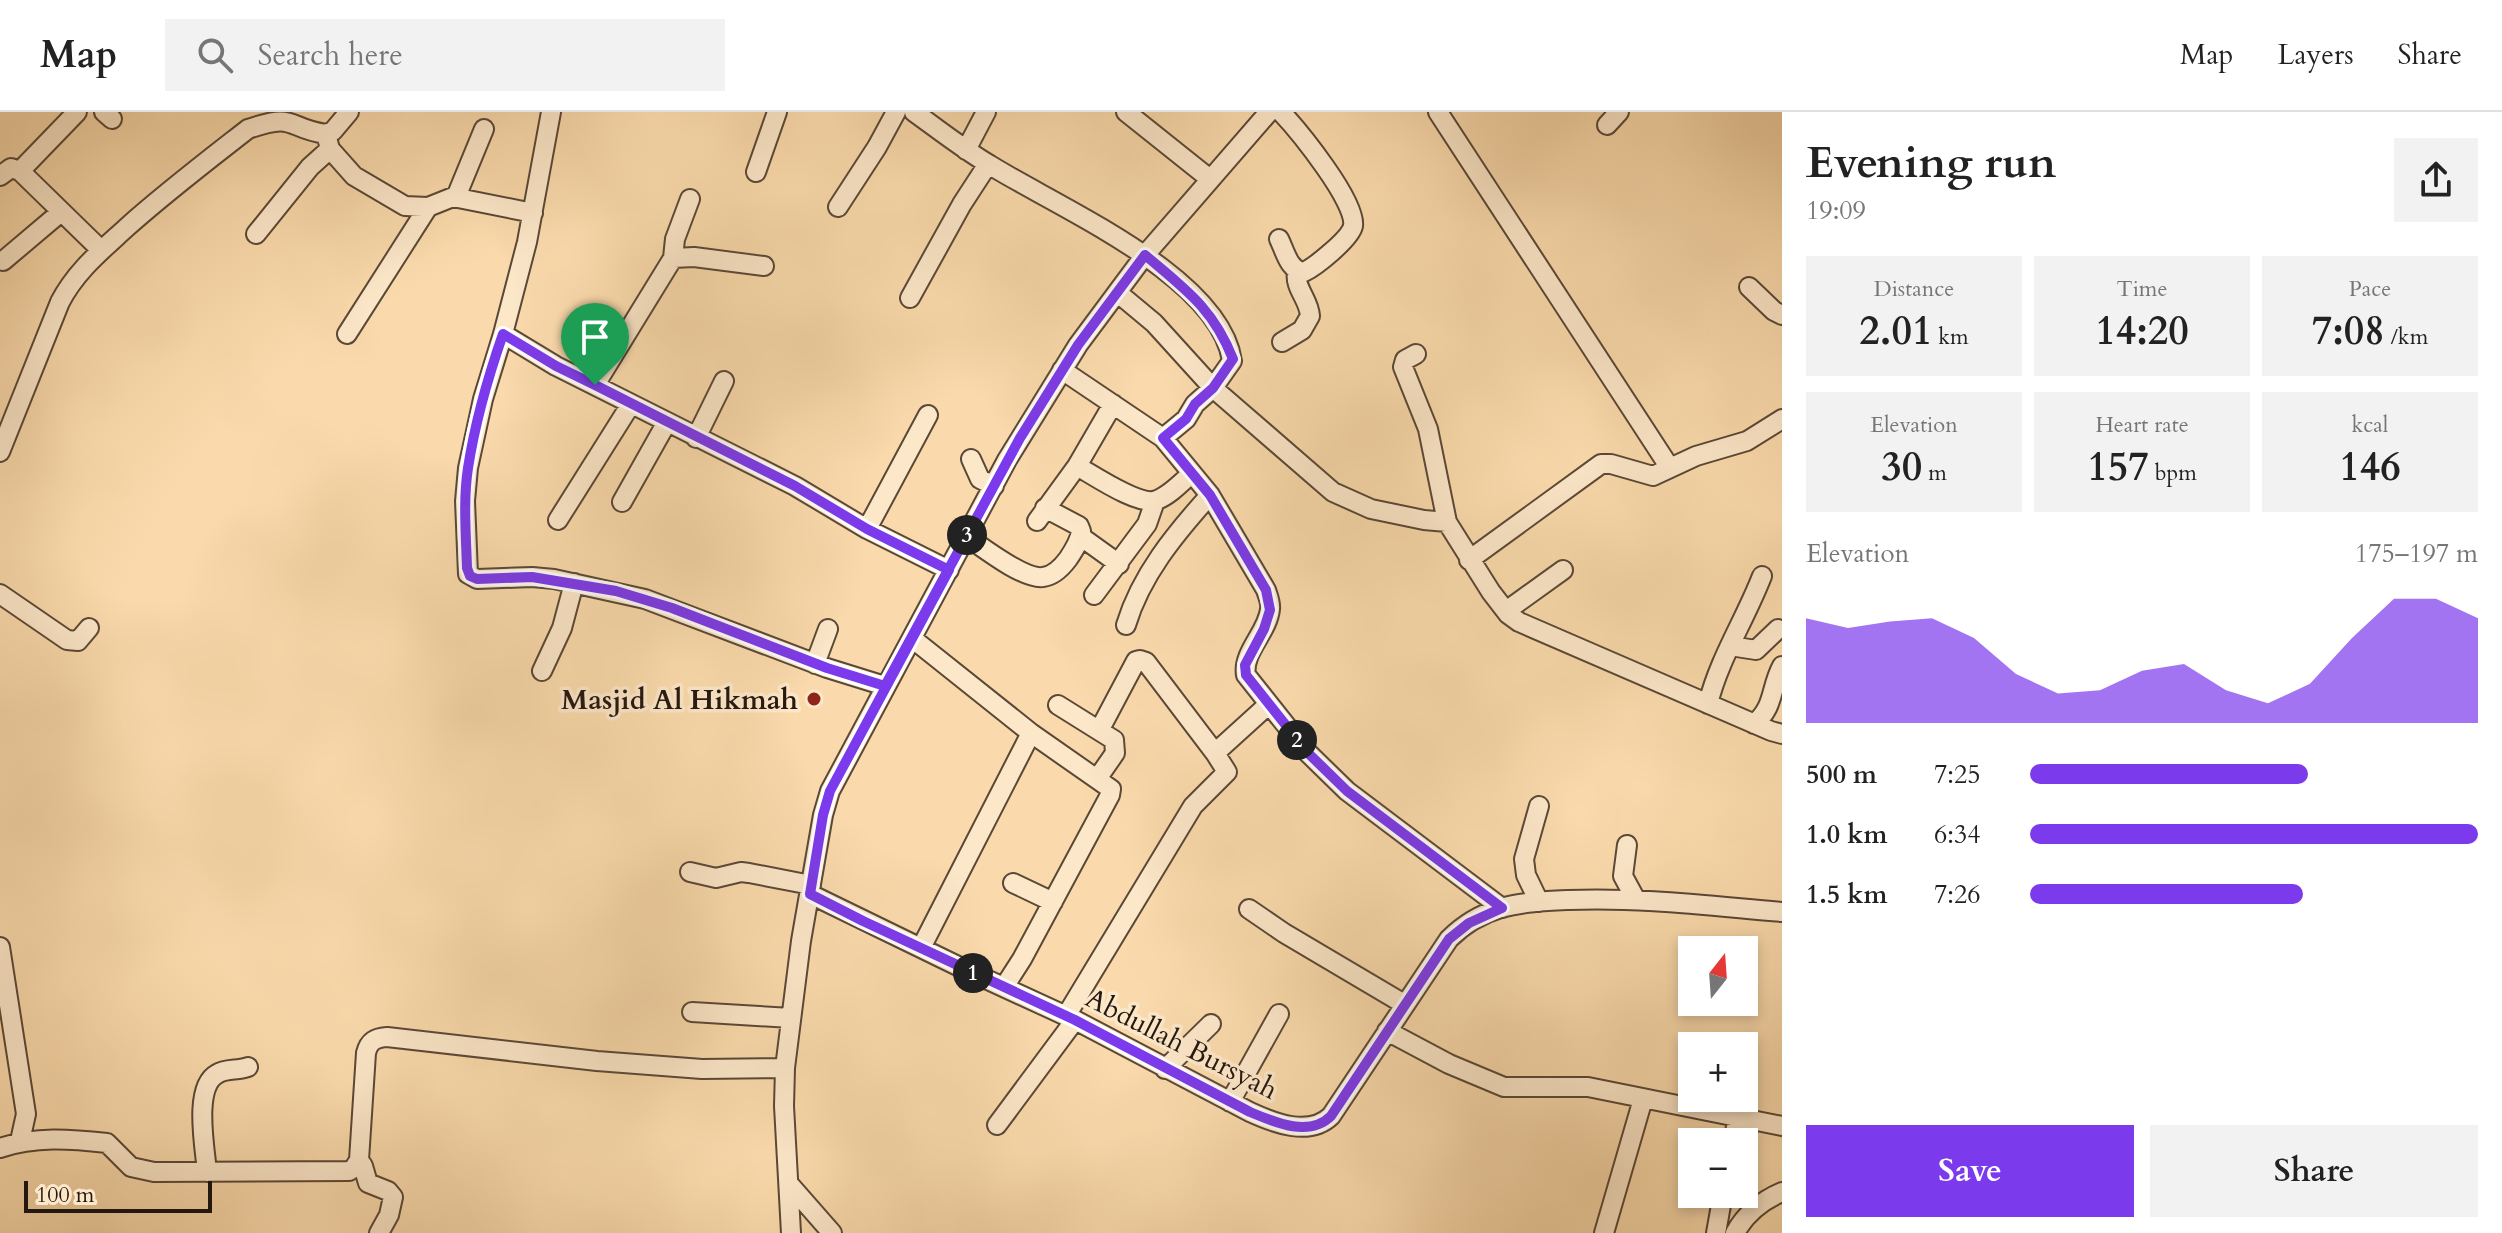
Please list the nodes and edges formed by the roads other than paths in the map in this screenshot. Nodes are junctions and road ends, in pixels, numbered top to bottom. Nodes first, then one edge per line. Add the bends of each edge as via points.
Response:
1 (77, 112) edge
2 (349, 112) edge
3 (551, 112) edge
4 (777, 112) edge
5 (896, 112) edge
6 (914, 112) edge
7 (986, 112) edge
8 (1126, 112) edge
9 (1269, 112) edge
10 (1281, 112) edge
11 (1438, 112) edge
12 (285, 114) edge
13 (484, 129) dead end
14 (328, 141) junction
15 (966, 150) junction
16 (988, 164) junction
17 (20, 171) junction
18 (756, 172) dead end
19 (0, 176) edge
20 (1210, 179) junction
21 (456, 197) junction
22 (690, 199) dead end
23 (428, 207) junction
24 (838, 207) dead end
25 (61, 212) junction
26 (533, 213) junction
27 (256, 234) dead end
28 (1279, 239) dead end
29 (101, 250) junction
30 (1145, 255) junction
31 (673, 258) junction
32 (3, 261) dead end
33 (764, 266) dead end
34 (1297, 272) junction
35 (1749, 287) dead end
36 (1118, 293) junction
37 (910, 298) dead end
38 (1782, 315) edge
39 (347, 334) dead end
40 (503, 334) junction
41 (1282, 342) dead end
42 (1416, 354) dead end
43 (1062, 370) junction
44 (724, 381) dead end
45 (595, 385) junction
46 (1213, 388) junction
47 (631, 404) junction
48 (1113, 404) junction
49 (928, 415) dead end
50 (1782, 419) edge
51 (667, 422) junction
52 (696, 438) junction
53 (1163, 438) junction
54 (0, 452) edge
55 (971, 459) dead end
56 (1077, 466) junction
57 (1670, 468) junction
58 (1192, 473) junction
59 (994, 486) junction
60 (1210, 495) junction
61 (1155, 501) junction
62 (622, 502) dead end
63 (558, 520) dead end
64 (1447, 522) junction
65 (867, 529) junction
66 (966, 536) junction
67 (1080, 536) junction
68 (1469, 560) junction
69 (1119, 564) junction
70 (949, 570) junction
71 (1563, 570) dead end
72 (1762, 576) dead end
73 (574, 583) junction
74 (0, 594) edge
75 (1094, 595) dead end
76 (1506, 611) junction
77 (1126, 625) dead end
78 (89, 628) dead end
79 (828, 629) dead end
80 (1778, 629) dead end
81 (913, 639) junction
82 (1730, 646) junction
83 (815, 664) junction
84 (1782, 666) edge
85 (542, 671) dead end
86 (885, 686) junction
87 (1269, 704) junction
88 (1708, 704) junction
89 (1058, 705) dead end
90 (1754, 724) junction
91 (1100, 729) junction
92 (1031, 733) junction
93 (1782, 734) edge
94 (1215, 753) junction
95 (1097, 779) junction
96 (1539, 806) dead end
97 (1627, 845) dead end
98 (690, 872) dead end
99 (1013, 883) dead end
100 (811, 890) junction
101 (1636, 900) junction
102 (1053, 902) junction
103 (1539, 902) junction
104 (1502, 908) junction
105 (1249, 909) dead end
106 (1782, 912) edge
107 (0, 947) edge
108 (921, 948) junction
109 (1004, 987) junction
110 (1404, 1004) junction
111 (692, 1012) dead end
112 (1279, 1014) dead end
113 (791, 1018) junction
114 (1071, 1018) junction
115 (1211, 1024) dead end
116 (1387, 1031) junction
117 (248, 1067) dead end
118 (785, 1068) junction
119 (1165, 1069) junction
120 (1643, 1099) junction
121 (1230, 1102) junction
122 (1738, 1117) junction
123 (997, 1125) dead end
124 (1782, 1126) edge
125 (1736, 1128) edge
126 (20, 1141) junction
127 (0, 1148) edge
128 (359, 1160) junction
129 (207, 1172) junction
130 (789, 1184) junction
131 (1782, 1192) edge
132 (1720, 1208) edge
133 (379, 1233) edge
134 (791, 1233) edge
135 (832, 1233) edge
136 (1604, 1233) edge
137 (1716, 1233) edge
138 (1735, 1233) edge

1 - 17 street
2 - 14 street
3 - 26 street
4 - 18 street
5 - 24 street
6 - 15 street
7 - 15 street
8 - 20 street
9 - 20 street
10 - 34 street via 1329,172 1353,220 1348,237 1308,271
11 - 57 street
12 - 14 street
12 - 29 street via 248,129
13 - 21 street
14 - 23 street via 362,182 405,206
14 - 27 street
15 - 16 street
16 - 30 street
16 - 37 street
17 - 19 street via 11,168
17 - 25 street
20 - 30 street
21 - 23 street
21 - 26 street
22 - 31 street
23 - 39 street
25 - 29 street
25 - 32 street
26 - 40 street
28 - 34 street
29 - 54 street via 60,302
30 - 36 street
30 - 46 street via 1201,303 1222,334 1233,359
31 - 33 street
31 - 45 street
34 - 41 street via 1310,316 1302,330
35 - 38 street
36 - 43 street
36 - 46 street via 1154,323
40 - 45 street
40 - 73 street via 468,468 468,574 477,579 532,577
42 - 64 street via 1403,367 1428,429
43 - 48 street
43 - 59 street
44 - 52 street
45 - 47 street
46 - 53 street
46 - 64 street via 1343,498 1371,509
47 - 51 street
47 - 63 street
48 - 53 street
48 - 56 street
49 - 65 street
50 - 57 street via 1747,441
51 - 52 street
51 - 62 street
52 - 65 street via 795,486
53 - 58 street
55 - 59 street via 980,479
56 - 61 street via 1137,498
56 - 67 street via 1041,514 1079,526
57 - 68 street via 1649,476 1601,464
58 - 60 street
58 - 61 street
59 - 66 street
60 - 77 street via 1173,536
60 - 87 street via 1266,590 1270,610 1244,670
61 - 69 street via 1147,524
64 - 68 street
65 - 70 street
66 - 67 street via 1016,569 1042,577 1062,565
66 - 70 street
67 - 69 street
68 - 76 street
69 - 75 street
70 - 81 street
71 - 76 street
72 - 82 street
73 - 83 street via 672,608
73 - 85 street via 562,628
74 - 78 street via 67,640 78,641
76 - 88 street via 1519,622
79 - 83 street
80 - 82 street via 1756,650
81 - 86 street
81 - 92 street
82 - 88 street
83 - 86 street
84 - 90 street via 1766,713
86 - 100 street via 826,802
87 - 94 street
87 - 104 street via 1347,791
88 - 90 street
89 - 91 street
90 - 93 street
91 - 94 street via 1140,660
91 - 95 street via 1116,746
92 - 95 street
92 - 108 street
94 - 114 street via 1227,772 1193,806
95 - 102 street via 1110,787 1110,795
96 - 103 street via 1524,868
97 - 101 street via 1623,876
98 - 100 street, Abdullah Bursyah via 716,878 749,873
99 - 102 street
100 - 108 street, Abdullah Bursyah
100 - 113 street
101 - 103 street, Abdullah Bursyah
101 - 106 street, Abdullah Bursyah
102 - 109 street
103 - 104 street, Abdullah Bursyah
104 - 110 street, Abdullah Bursyah via 1449,939
105 - 110 street
107 - 126 street via 26,1114
108 - 109 street, Abdullah Bursyah
109 - 114 street, Abdullah Bursyah
110 - 116 street, Abdullah Bursyah
111 - 113 street
112 - 121 street
113 - 118 street
114 - 119 street, Abdullah Bursyah
114 - 123 street
115 - 119 street
116 - 120 street via 1501,1086 1588,1087
116 - 121 street, Abdullah Bursyah via 1331,1116 1320,1124 1278,1122
117 - 129 street via 220,1072 206,1084
118 - 128 street via 702,1069 377,1038 366,1053
118 - 130 street
119 - 121 street, Abdullah Bursyah
120 - 122 street
120 - 136 street
122 - 124 street
122 - 125 street
126 - 127 street
126 - 129 street via 107,1143 137,1170
128 - 129 street via 352,1170 335,1172
128 - 133 street via 368,1183 393,1197
130 - 134 street
130 - 135 street
131 - 138 street via 1758,1205
132 - 137 street

